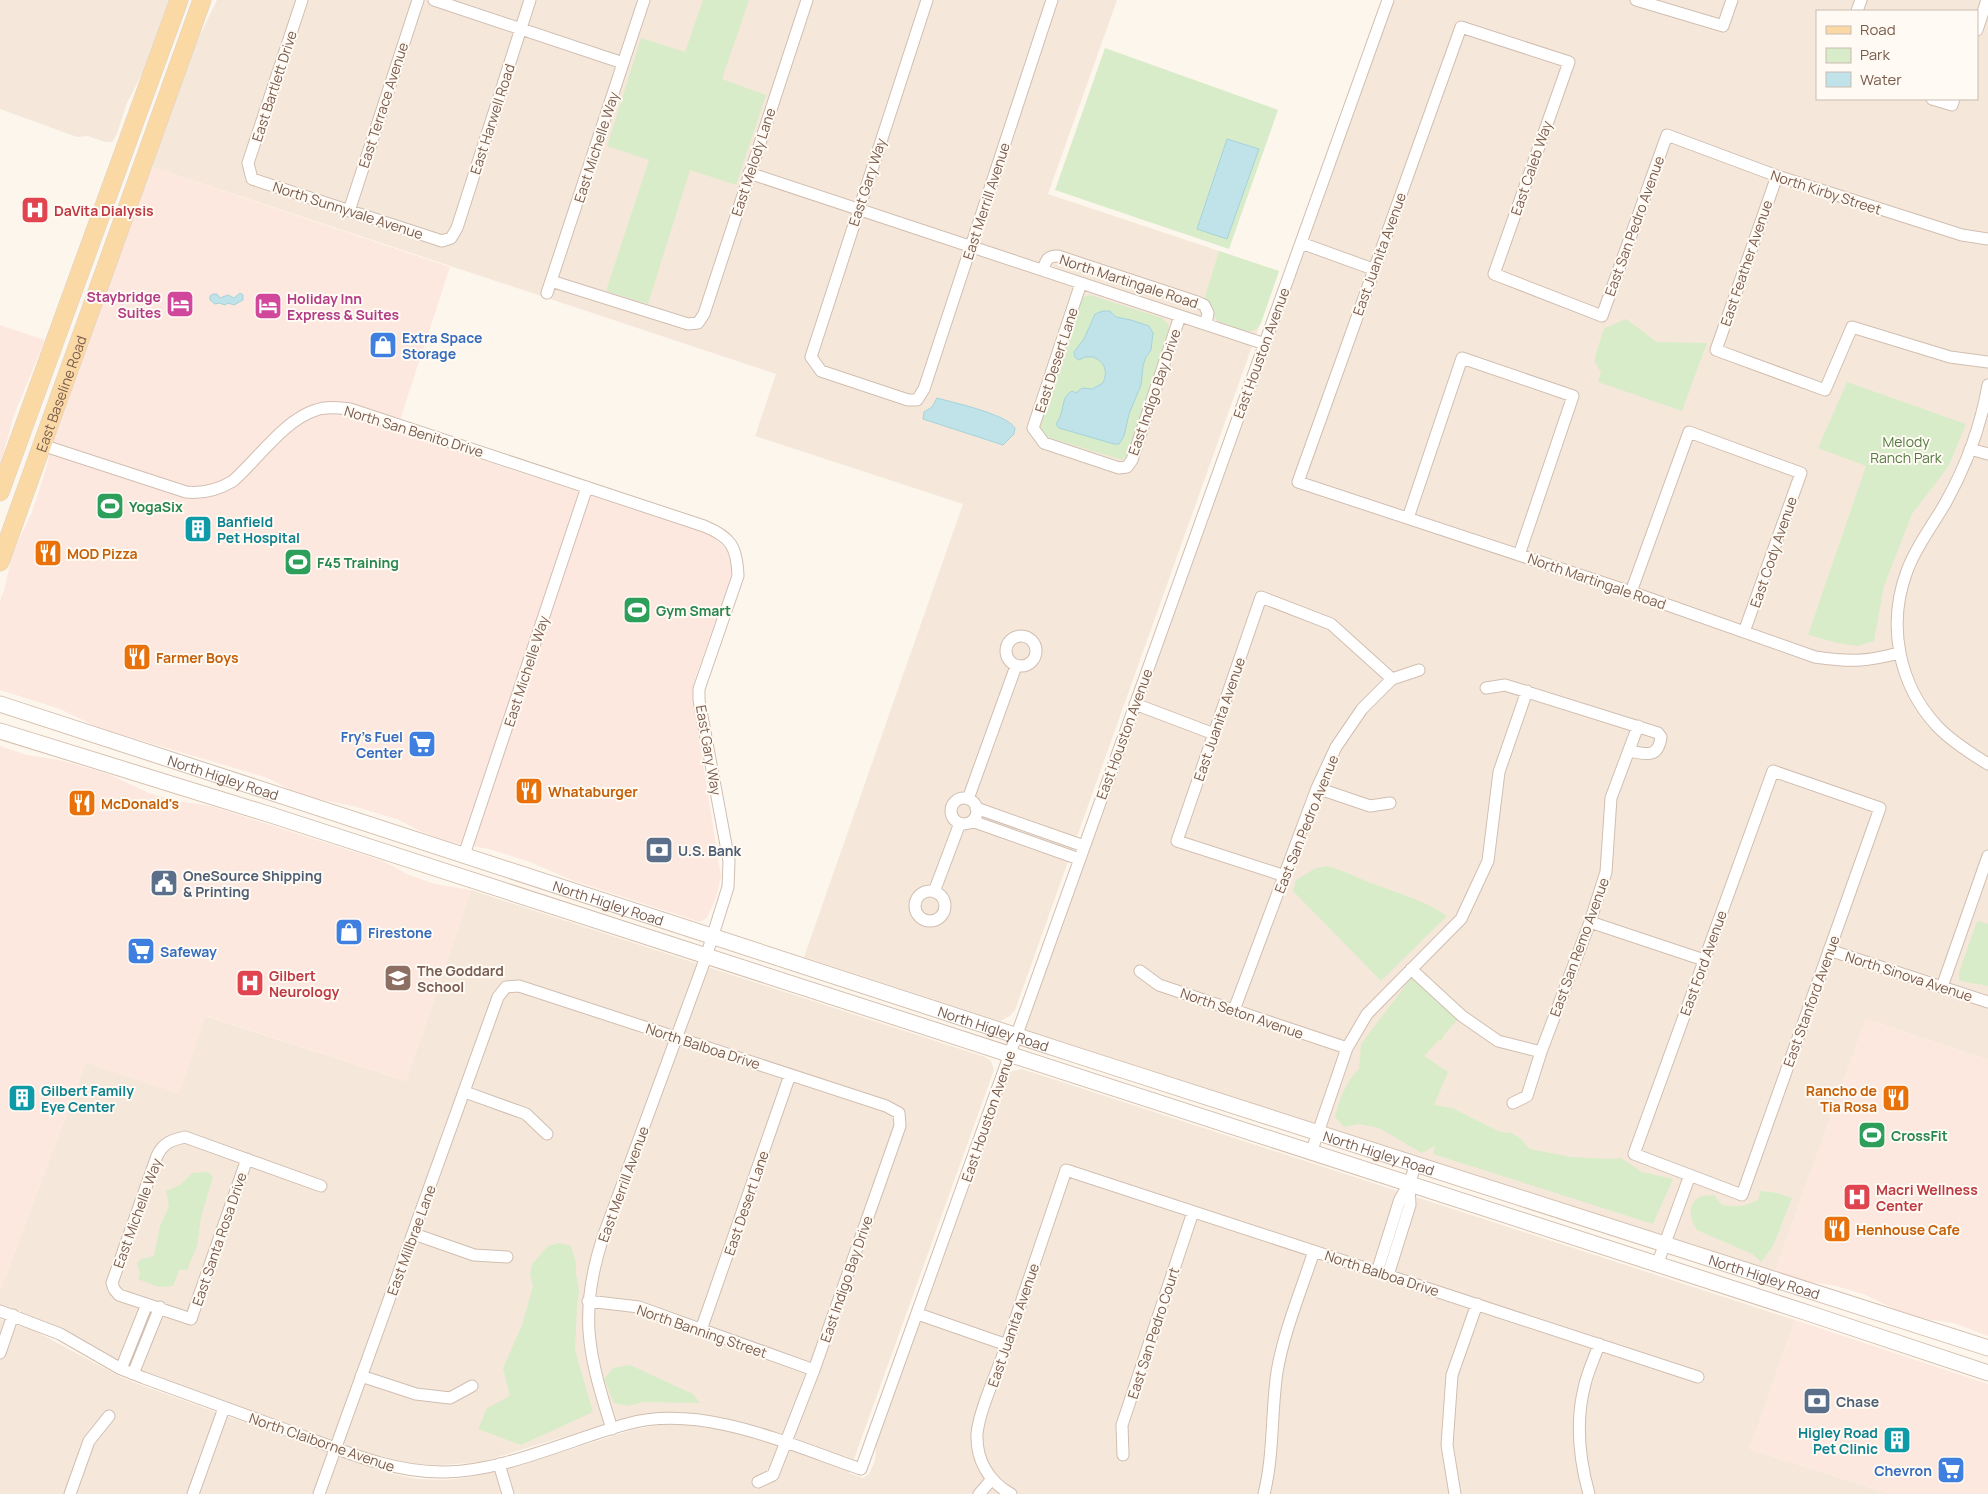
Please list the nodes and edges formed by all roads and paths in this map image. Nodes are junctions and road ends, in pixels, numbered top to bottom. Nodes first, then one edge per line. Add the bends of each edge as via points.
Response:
1 (179, 0) edge
2 (202, 0) edge
3 (302, 0) edge
4 (418, 0) edge
5 (434, 0) edge
6 (530, 0) edge
7 (644, 0) edge
8 (807, 0) edge
9 (927, 0) edge
10 (1052, 0) edge
11 (1388, 0) edge
12 (1636, 0) edge
13 (1732, 0) edge
14 (1987, 0) edge
15 (1985, 14) edge
16 (1978, 28) edge
17 (520, 30) junction
18 (1569, 62) joint
19 (623, 63) junction
20 (1939, 100) edge
21 (1953, 102) edge
22 (1667, 135) joint
23 (120, 162) junction
24 (141, 169) junction
25 (249, 172) joint
26 (749, 173) junction
27 (1776, 176) junction
28 (858, 209) junction
29 (348, 211) junction
30 (451, 238) joint
31 (1988, 239) edge
32 (1302, 242) junction
33 (972, 247) junction
34 (1373, 269) junction
35 (1043, 270) junction
36 (551, 281) junction
37 (1081, 283) junction
38 (547, 293) dead end
39 (1180, 316) junction
40 (1602, 316) joint
41 (1206, 324) junction
42 (1265, 344) junction
43 (1988, 362) edge
44 (1988, 384) edge
45 (917, 400) joint
46 (21, 437) junction
47 (42, 445) junction
48 (1970, 449) junction
49 (1988, 454) edge
50 (1127, 467) joint
51 (1298, 482) joint
52 (587, 487) junction
53 (0, 492) edge
54 (1408, 518) junction
55 (1520, 555) junction
56 (738, 557) joint
57 (0, 562) edge
58 (1631, 592) junction
59 (1744, 632) junction
60 (1898, 654) junction
61 (1016, 666) dead end
62 (1419, 670) dead end
63 (1392, 679) junction
64 (1486, 688) dead end
65 (1527, 691) junction
66 (0, 704) edge
67 (1135, 704) junction
68 (1638, 726) junction
69 (0, 731) edge
70 (1214, 734) junction
71 (1629, 751) junction
72 (1988, 764) edge
73 (201, 769) junction
74 (1772, 771) joint
75 (1317, 788) junction
76 (194, 791) junction
77 (972, 803) junction
78 (1390, 803) dead end
79 (972, 821) junction
80 (960, 824) junction
81 (1084, 846) junction
82 (464, 855) junction
83 (1988, 856) edge
84 (1079, 859) junction
85 (458, 876) junction
86 (1285, 876) junction
87 (934, 892) dead end
88 (1590, 922) junction
89 (710, 946) junction
90 (1829, 950) junction
91 (1704, 960) junction
92 (1411, 969) junction
93 (1140, 971) dead end
94 (506, 987) joint
95 (1942, 988) junction
96 (1988, 1002) edge
97 (1234, 1010) junction
98 (1016, 1034) junction
99 (677, 1037) junction
100 (1347, 1048) junction
101 (1541, 1052) junction
102 (1009, 1055) junction
103 (790, 1075) junction
104 (465, 1092) junction
105 (1513, 1103) dead end
106 (899, 1113) joint
107 (1318, 1132) junction
108 (547, 1134) dead end
109 (1311, 1152) junction
110 (247, 1159) junction
111 (1416, 1164) junction
112 (1066, 1170) joint
113 (1690, 1175) junction
114 (1409, 1184) junction
115 (321, 1186) dead end
116 (1193, 1212) junction
117 (414, 1234) junction
118 (1665, 1244) junction
119 (1314, 1251) junction
120 (507, 1257) dead end
121 (1657, 1265) junction
122 (1382, 1274) junction
123 (1816, 1293) junction
124 (588, 1301) junction
125 (147, 1304) junction
126 (1477, 1304) junction
127 (160, 1307) junction
128 (0, 1311) edge
129 (918, 1314) junction
130 (1809, 1314) junction
131 (14, 1315) junction
132 (701, 1330) junction
133 (1599, 1344) junction
134 (1007, 1345) junction
135 (1988, 1348) edge
136 (0, 1353) edge
137 (121, 1369) junction
138 (814, 1370) junction
139 (1988, 1373) edge
140 (133, 1374) junction
141 (361, 1376) junction
142 (1698, 1376) dead end
143 (472, 1386) dead end
144 (224, 1408) junction
145 (109, 1416) dead end
146 (612, 1429) junction
147 (786, 1443) junction
148 (335, 1448) junction
149 (1123, 1455) dead end
150 (499, 1464) junction
151 (861, 1469) joint
152 (992, 1480) junction
153 (758, 1482) dead end
154 (70, 1494) edge
155 (193, 1494) edge
156 (318, 1494) edge
157 (508, 1494) edge
158 (979, 1494) edge
159 (1011, 1494) edge
160 (1264, 1494) edge
161 (1454, 1494) edge
162 (1589, 1494) edge

1 - 23 main road, East Baseline Road
2 - 24 main road, East Baseline Road
3 - 25 street, East Bartlett Drive via 248,163
4 - 29 street, East Terrace Avenue
5 - 17 street
6 - 17 street, East Harwell Road
7 - 19 street, East Michelle Way
8 - 26 street, East Melody Lane
9 - 28 street, East Gary Way
10 - 33 street, East Merrill Avenue
11 - 32 street, East Houston Avenue
12 - 13 street via 1723,26
14 - 15 street
15 - 16 street
17 - 19 street
17 - 30 street, East Harwell Road via 457,228
18 - 34 street, East Juanita Avenue via 1461,27
18 - 40 street, East Caleb Way via 1494,274
19 - 36 street, East Michelle Way
20 - 21 street
22 - 27 street, North Kirby Street
22 - 40 street, East San Pedro Avenue
23 - 24 main road
23 - 46 main road, East Baseline Road
24 - 47 main road, East Baseline Road
25 - 29 street, North Sunnyvale Avenue via 252,179
26 - 28 street, North Martingale Road
26 - 36 street, East Melody Lane via 704,314 698,323 688,324
27 - 31 street, North Kirby Street via 1962,235
27 - 43 street, East Feather Avenue via 1716,350 1825,390 1852,327 1950,357
28 - 33 street, North Martingale Road
28 - 45 street, East Gary Way via 811,357 821,371 908,400
29 - 30 street, North Sunnyvale Avenue via 442,241
32 - 34 street
32 - 42 street, East Houston Avenue
33 - 35 street, North Martingale Road
33 - 45 street, East Merrill Avenue via 924,389
34 - 51 street, East Juanita Avenue
35 - 37 street, North Martingale Road
35 - 41 street, North Martingale Road via 1050,256 1058,256 1197,302 1204,305 1208,313
36 - 38 street, East Michelle Way
37 - 39 street, North Martingale Road
37 - 50 street, East Desert Lane via 1033,428 1044,443 1118,468
39 - 41 street, North Martingale Road
39 - 50 street, East Indigo Bay Drive
41 - 42 street, North Martingale Road
42 - 67 street, East Houston Avenue
44 - 48 street
46 - 47 main road
46 - 53 main road, East Baseline Road
47 - 52 street, North San Benito Drive via 186,492 202,493 233,481 296,420 316,410 332,407 350,409
47 - 57 main road, East Baseline Road
48 - 49 street
48 - 60 street via 1953,489 1905,576 1897,614
51 - 54 street, North Martingale Road
52 - 56 street, North San Benito Drive via 722,533
52 - 82 street, East Michelle Way
54 - 55 street, North Martingale Road
54 - 55 street via 1462,358 1573,396
55 - 58 street, North Martingale Road
56 - 89 street, East Gary Way via 738,576 699,689 730,872
58 - 59 street, North Martingale Road
58 - 59 street, East Cody Avenue via 1690,432 1801,472
59 - 60 street, North Martingale Road via 1815,657 1845,661
60 - 72 street via 1909,683 1932,720 1951,739
61 - 77 street
62 - 63 street, East San Pedro Avenue
63 - 70 street, East Juanita Avenue via 1332,624 1261,597
63 - 75 street, East San Pedro Avenue via 1357,717 1336,747
64 - 65 street via 1505,685
65 - 68 street
65 - 92 street via 1499,772 1488,861 1461,919
66 - 73 main road, North Higley Road
67 - 70 street
67 - 81 street, East Houston Avenue
68 - 71 street, East San Remo Avenue
68 - 71 street via 1658,733 1661,737 1659,746 1655,752 1647,754
69 - 76 main road, North Higley Road
70 - 86 street, East Juanita Avenue via 1177,841
71 - 88 street, East San Remo Avenue via 1611,798 1606,872
73 - 76 main road
73 - 82 main road, North Higley Road
74 - 90 street, East Stanford Avenue via 1880,808
74 - 91 street, East Ford Avenue
75 - 78 street via 1370,806
75 - 86 street, East San Pedro Avenue
76 - 85 main road, North Higley Road
77 - 79 street via 976,815
77 - 80 street via 960,799 951,807 951,815
77 - 81 street
79 - 80 street
79 - 84 street
80 - 87 street
81 - 84 street, East Houston Avenue
82 - 85 main road
82 - 89 main road, North Higley Road
83 - 95 street
84 - 98 street, East Houston Avenue
85 - 89 main road, North Higley Road
86 - 97 street, East San Pedro Avenue
88 - 91 street
88 - 101 street, East San Remo Avenue
89 - 98 main road, North Higley Road
89 - 99 street, East Merrill Avenue
89 - 102 main road, North Higley Road
90 - 95 street, North Sinova Avenue
90 - 113 street, East Stanford Avenue via 1742,1195
91 - 113 street, East Ford Avenue via 1634,1154
92 - 100 street via 1367,1014
92 - 101 street via 1462,1016 1498,1041
93 - 97 street, North Seton Avenue via 1159,985
94 - 99 street, North Balboa Drive via 519,986
94 - 104 street, East Millbrae Lane via 498,997
95 - 96 street, North Sinova Avenue
97 - 100 street, North Seton Avenue
98 - 102 street, East Houston Avenue
98 - 107 main road, North Higley Road
99 - 103 street, North Balboa Drive
99 - 124 street, East Merrill Avenue via 602,1240
100 - 107 street
101 - 105 street, East San Remo Avenue via 1527,1096
102 - 109 main road, North Higley Road
102 - 129 street, East Houston Avenue
103 - 106 street, North Balboa Drive
103 - 132 street, East Desert Lane
104 - 108 street via 526,1114
104 - 117 street, East Millbrae Lane
106 - 138 street, East Indigo Bay Drive via 900,1126
107 - 109 street
107 - 111 main road, North Higley Road
109 - 114 main road, North Higley Road
110 - 115 street
110 - 125 street, East Michelle Way via 185,1136 170,1140 161,1147 112,1282 120,1295
110 - 127 street, East Santa Rosa Drive via 191,1319
111 - 114 street
111 - 118 main road, North Higley Road
112 - 116 street, North Balboa Drive
112 - 134 street, East Juanita Avenue
113 - 118 street
114 - 121 main road, North Higley Road
114 - 122 street via 1410,1205
116 - 119 street, North Balboa Drive
116 - 149 street, East San Pedro Court via 1122,1425
117 - 120 street via 474,1255
117 - 141 street, East Millbrae Lane
118 - 121 street
118 - 123 main road, North Higley Road
119 - 122 street, North Balboa Drive
119 - 160 street via 1282,1349 1273,1412 1269,1476
121 - 130 main road, North Higley Road
122 - 126 street, North Balboa Drive
123 - 130 main road
123 - 135 main road, North Higley Road
124 - 132 street, North Banning Street via 639,1307
124 - 146 street, East Merrill Avenue via 590,1353
125 - 127 street
125 - 137 street
126 - 133 street, North Balboa Drive
126 - 161 street via 1452,1375 1447,1445
127 - 140 street
128 - 131 street, North Claiborne Avenue
129 - 134 street
129 - 151 street, East Houston Avenue
130 - 139 main road, North Higley Road
131 - 136 street
131 - 137 street, North Claiborne Avenue via 60,1334
132 - 138 street, North Banning Street
133 - 142 street, North Balboa Drive
133 - 162 street via 1585,1384 1580,1411 1582,1469
134 - 152 street, East Juanita Avenue via 977,1434 982,1465
137 - 140 street, North Claiborne Avenue
138 - 147 street, East Indigo Bay Drive
140 - 144 street, North Claiborne Avenue
141 - 143 street via 416,1394 450,1398
141 - 148 street, East Millbrae Lane
144 - 148 street, North Claiborne Avenue
144 - 155 street
145 - 154 street via 89,1441
146 - 147 street, North Claiborne Avenue via 657,1419 686,1418 722,1423
146 - 150 street, North Claiborne Avenue
147 - 151 street, North Claiborne Avenue
147 - 153 street, East Indigo Bay Drive via 773,1475
148 - 150 street, North Claiborne Avenue via 389,1466 425,1472 463,1471
148 - 156 street, East Millbrae Lane
150 - 157 street
152 - 158 street
152 - 159 street

